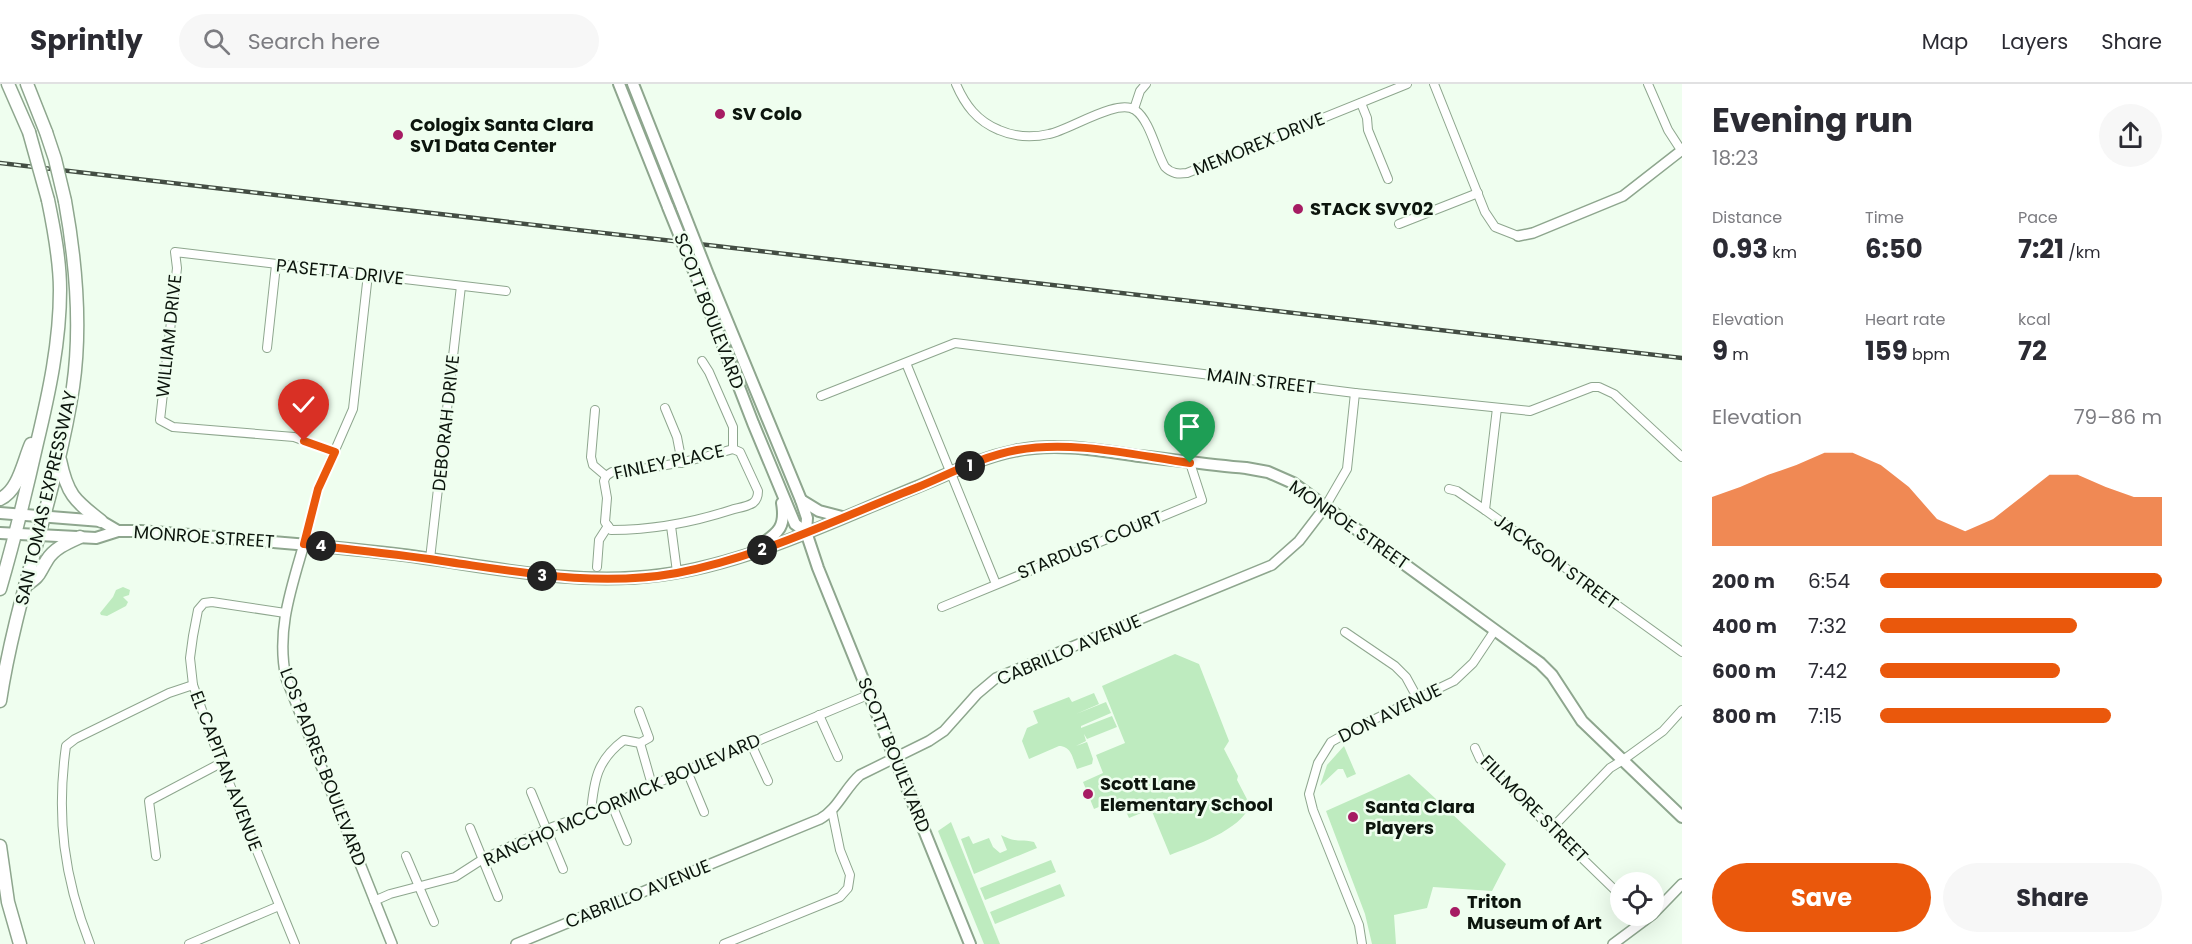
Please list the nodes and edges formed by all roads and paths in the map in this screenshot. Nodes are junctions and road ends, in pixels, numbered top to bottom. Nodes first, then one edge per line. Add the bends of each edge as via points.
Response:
1 (8, 84) edge
2 (27, 84) edge
3 (619, 84) edge
4 (633, 84) edge
5 (956, 84) edge
6 (1146, 84) edge
7 (1407, 84) edge
8 (1434, 84) edge
9 (1648, 84) edge
10 (1361, 102) junction
11 (1134, 110) junction
12 (1682, 150) edge
13 (1388, 179) dead end
14 (1478, 194) junction
15 (1399, 224) dead end
16 (1518, 236) joint
17 (175, 252) joint
18 (276, 265) junction
19 (368, 274) junction
20 (461, 286) junction
21 (506, 291) dead end
22 (267, 348) dead end
23 (702, 361) dead end
24 (906, 363) junction
25 (1355, 393) junction
26 (820, 396) dead end
27 (46, 406) junction
28 (665, 408) dead end
29 (1497, 408) junction
30 (596, 410) dead end
31 (733, 449) junction
32 (335, 452) junction
33 (60, 455) junction
34 (1682, 457) edge
35 (682, 463) junction
36 (1190, 463) junction
37 (950, 473) junction
38 (606, 476) junction
39 (778, 484) junction
40 (1449, 489) dead end
41 (0, 499) edge
42 (801, 500) junction
43 (1325, 507) junction
44 (1485, 510) junction
45 (0, 513) edge
46 (21, 515) junction
47 (842, 517) junction
48 (43, 518) junction
49 (101, 521) junction
50 (608, 526) junction
51 (671, 526) junction
52 (118, 531) junction
53 (0, 532) edge
54 (806, 532) junction
55 (16, 534) junction
56 (39, 535) junction
57 (80, 537) junction
58 (304, 544) junction
59 (746, 555) junction
60 (430, 559) junction
61 (597, 567) dead end
62 (677, 573) junction
63 (996, 584) junction
64 (25, 586) junction
65 (0, 589) edge
66 (942, 607) dead end
67 (285, 613) junction
68 (1495, 630) junction
69 (1345, 632) dead end
70 (1682, 652) edge
71 (193, 685) junction
72 (868, 695) junction
73 (1418, 699) junction
74 (0, 701) edge
75 (1682, 710) edge
76 (639, 711) dead end
77 (819, 715) junction
78 (640, 743) junction
79 (751, 744) junction
80 (1475, 748) dead end
81 (838, 757) dead end
82 (895, 758) junction
83 (1623, 760) junction
84 (221, 763) junction
85 (687, 771) junction
86 (768, 782) dead end
87 (652, 785) junction
88 (531, 792) dead end
89 (612, 805) junction
90 (832, 811) junction
91 (704, 812) dead end
92 (591, 813) junction
93 (1682, 817) edge
94 (470, 828) dead end
95 (1552, 828) junction
96 (547, 830) junction
97 (627, 841) dead end
98 (0, 846) edge
99 (156, 856) dead end
100 (406, 856) dead end
101 (483, 859) junction
102 (563, 869) dead end
103 (1682, 884) edge
104 (1610, 885) edge
105 (418, 886) junction
106 (498, 897) dead end
107 (374, 901) junction
108 (1664, 901) edge
109 (279, 906) junction
110 (434, 922) dead end
111 (1636, 926) edge
112 (20, 944) edge
113 (90, 944) edge
114 (189, 944) edge
115 (295, 944) edge
116 (392, 944) edge
117 (516, 944) edge
118 (724, 944) edge
119 (970, 944) edge
120 (1362, 944) edge
121 (1613, 944) edge

1 - 27 highway, SAN TOMAS EXPRESSWAY, bridge via 29,132 57,246 58,331
2 - 33 highway, SAN TOMAS EXPRESSWAY, bridge via 55,159 73,244 77,338
3 - 39 main road, SCOTT BOULEVARD, bridge
4 - 42 main road, SCOTT BOULEVARD, bridge
5 - 11 street via 976,115 994,128 1023,137 1051,134 1120,106
6 - 11 street
7 - 10 street, MEMOREX DRIVE
8 - 14 street
9 - 12 street via 1668,130
10 - 11 street, MEMOREX DRIVE via 1179,174 1165,167 1144,120
10 - 13 street
12 - 16 street via 1623,196
14 - 15 street
14 - 16 street via 1495,227
17 - 18 street, PASETTA DRIVE
17 - 32 street, WILLIAM DRIVE via 177,268 160,420 173,428 294,437
18 - 19 street, PASETTA DRIVE
18 - 22 street
19 - 20 street, PASETTA DRIVE
19 - 32 street, LOS PADRES BOULEVARD via 353,409
20 - 21 street, PASETTA DRIVE
20 - 60 street, DEBORAH DRIVE
23 - 31 street via 733,427
24 - 25 street, MAIN STREET via 955,343
24 - 26 street, MAIN STREET
24 - 37 street
25 - 29 street, MAIN STREET
25 - 43 street, CABRILLO AVENUE via 1347,469
27 - 41 highway via 15,485
27 - 46 highway, SAN TOMAS EXPRESSWAY
28 - 35 street
29 - 34 street, MAIN STREET via 1530,411 1599,387 1614,394
29 - 44 street, JACKSON STREET
30 - 38 street via 591,457 593,465
31 - 35 street, FINLEY PLACE
31 - 51 street via 740,452 758,491 753,503
32 - 58 street, LOS PADRES BOULEVARD via 318,489
33 - 48 highway, SAN TOMAS EXPRESSWAY
33 - 49 highway via 69,492
35 - 38 street, FINLEY PLACE
36 - 37 main road, MONROE STREET via 1101,450 1038,448 999,455
36 - 43 main road, MONROE STREET via 1268,472 1293,483
36 - 63 street, STARDUST COURT via 1202,500
37 - 47 main road, MONROE STREET
37 - 63 street
38 - 50 street
39 - 54 main road, SCOTT BOULEVARD via 795,524
39 - 59 main road via 784,513 782,525 774,536
40 - 44 street
42 - 47 main road via 819,511
42 - 54 main road, SCOTT BOULEVARD via 807,518
43 - 68 main road, MONROE STREET
43 - 82 street, CABRILLO AVENUE via 1299,541 1272,565 996,678 944,731
44 - 70 street, JACKSON STREET
45 - 46 main road, MONROE STREET
46 - 48 main road, MONROE STREET
46 - 55 highway, SAN TOMAS EXPRESSWAY
47 - 54 main road, MONROE STREET
48 - 49 main road, MONROE STREET
48 - 56 highway, SAN TOMAS EXPRESSWAY
49 - 52 main road, MONROE STREET
50 - 51 street via 611,530
50 - 61 street via 599,540
51 - 62 street
52 - 57 main road, MONROE STREET via 96,538
52 - 58 main road, MONROE STREET
53 - 55 main road, MONROE STREET
54 - 59 main road, MONROE STREET
54 - 72 main road, SCOTT BOULEVARD
55 - 56 main road, MONROE STREET
55 - 65 highway, SAN TOMAS EXPRESSWAY
56 - 57 main road, MONROE STREET
56 - 64 highway, SAN TOMAS EXPRESSWAY
57 - 64 highway via 55,551 40,576
58 - 60 main road, MONROE STREET
58 - 67 street, LOS PADRES BOULEVARD
59 - 62 main road, MONROE STREET
60 - 62 main road, MONROE STREET via 555,577 619,580
63 - 66 street, STARDUST COURT
64 - 74 highway, SAN TOMAS EXPRESSWAY
67 - 71 street, EL CAPITAN AVENUE via 204,603 198,610 190,658
67 - 107 street, LOS PADRES BOULEVARD via 282,647 286,678
68 - 73 street, DON AVENUE via 1473,663 1454,681
68 - 83 main road, MONROE STREET via 1552,675 1582,721
69 - 73 street via 1406,676
71 - 84 street, EL CAPITAN AVENUE
71 - 113 street via 169,693 66,746 60,819 68,879
72 - 77 street, RANCHO MCCORMICK BOULEVARD
72 - 82 main road, SCOTT BOULEVARD
73 - 120 street, DON AVENUE via 1331,742 1318,763 1309,794 1359,925
75 - 83 street via 1663,731
76 - 78 street via 649,738
77 - 79 street, RANCHO MCCORMICK BOULEVARD
77 - 81 street
78 - 87 street
78 - 92 street via 624,740 601,764 593,786
79 - 85 street, RANCHO MCCORMICK BOULEVARD
79 - 86 street
80 - 95 street, FILLMORE STREET via 1480,759
82 - 90 street, CABRILLO AVENUE via 860,775
82 - 119 main road, SCOTT BOULEVARD
83 - 93 main road, MONROE STREET
83 - 95 street via 1610,768
84 - 99 street via 149,801
84 - 109 street, EL CAPITAN AVENUE
85 - 87 street, RANCHO MCCORMICK BOULEVARD
85 - 91 street
87 - 89 street, RANCHO MCCORMICK BOULEVARD
88 - 96 street
89 - 92 street, RANCHO MCCORMICK BOULEVARD
89 - 97 street
90 - 117 street, CABRILLO AVENUE
90 - 118 street via 850,875 848,888 840,897
92 - 96 street, RANCHO MCCORMICK BOULEVARD
94 - 101 street
95 - 104 street, FILLMORE STREET
96 - 101 street, RANCHO MCCORMICK BOULEVARD
96 - 102 street
98 - 112 highway via 8,902
100 - 105 street
101 - 105 street, RANCHO MCCORMICK BOULEVARD via 455,877
101 - 106 street
103 - 108 street
105 - 107 street, RANCHO MCCORMICK BOULEVARD
105 - 110 street
107 - 116 street, LOS PADRES BOULEVARD
109 - 114 street
109 - 115 street, EL CAPITAN AVENUE
111 - 121 street

